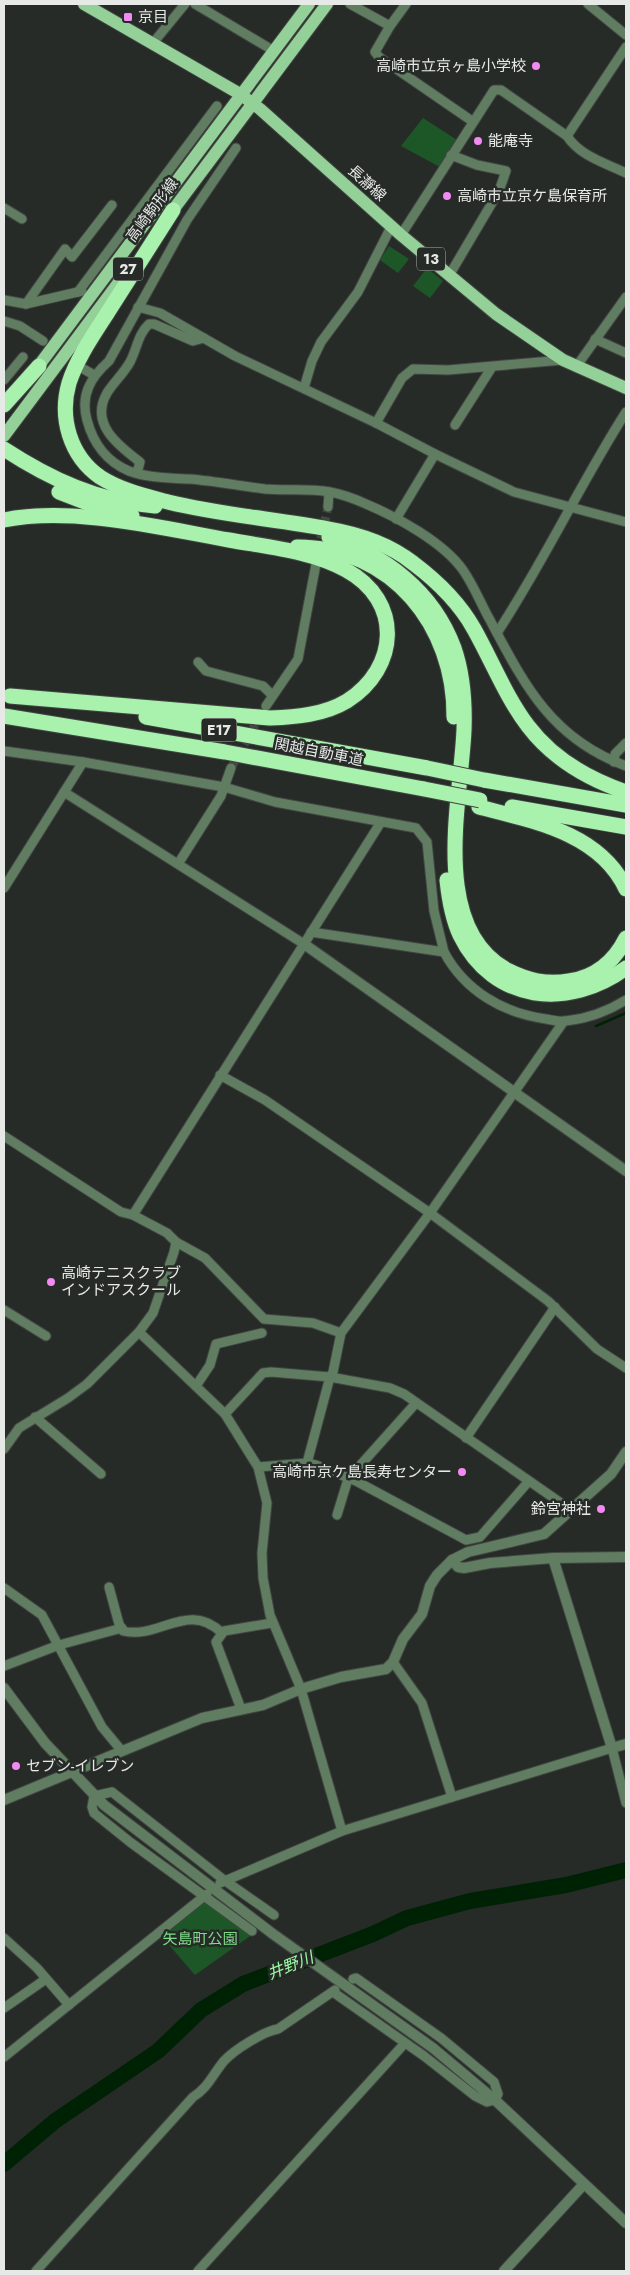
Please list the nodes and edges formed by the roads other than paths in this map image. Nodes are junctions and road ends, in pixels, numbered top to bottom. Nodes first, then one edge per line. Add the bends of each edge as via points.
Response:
1 (84, 4) edge
2 (185, 4) edge
3 (195, 4) edge
4 (309, 4) edge
5 (327, 4) edge
6 (350, 4) edge
7 (406, 4) edge
8 (588, 4) edge
9 (390, 26) junction
10 (626, 35) edge
11 (153, 43) junction
12 (626, 47) edge
13 (274, 51) junction
14 (240, 94) junction
15 (253, 104) junction
16 (217, 106) dead end
17 (472, 121) junction
18 (567, 136) junction
19 (236, 148) dead end
20 (451, 155) junction
21 (626, 173) edge
22 (112, 204) dead end
23 (4, 208) edge
24 (172, 210) junction
25 (22, 219) dead end
26 (391, 227) junction
27 (402, 235) junction
28 (450, 274) junction
29 (96, 288) junction
30 (78, 292) junction
31 (626, 297) edge
32 (4, 300) edge
33 (26, 304) junction
34 (138, 307) junction
35 (4, 321) edge
36 (204, 338) junction
37 (595, 339) junction
38 (43, 341) dead end
39 (626, 352) edge
40 (23, 357) dead end
41 (562, 360) junction
42 (39, 366) junction
43 (492, 366) junction
44 (80, 367) dead end
45 (576, 367) junction
46 (94, 375) junction
47 (4, 380) edge
48 (304, 388) junction
49 (626, 388) edge
50 (4, 406) edge
51 (4, 412) edge
52 (626, 412) edge
53 (376, 423) junction
54 (455, 425) dead end
55 (4, 436) edge
56 (4, 449) edge
57 (435, 454) junction
58 (11, 461) edge
59 (137, 473) junction
60 (329, 492) junction
61 (570, 506) junction
62 (328, 507) tunnel mouth
63 (191, 508) junction
64 (396, 519) junction
65 (4, 520) edge
66 (274, 522) junction
67 (626, 522) edge
68 (186, 532) junction
69 (269, 547) junction
70 (316, 564) tunnel mouth
71 (497, 633) junction
72 (198, 662) dead end
73 (7, 695) edge
74 (272, 695) junction
75 (266, 706) tunnel mouth
76 (4, 716) edge
77 (626, 743) edge
78 (4, 750) edge
79 (83, 762) junction
80 (614, 762) junction
81 (626, 766) edge
82 (231, 768) tunnel mouth
83 (224, 786) junction
84 (64, 792) junction
85 (626, 792) edge
86 (479, 804) junction
87 (626, 805) edge
88 (381, 822) junction
89 (626, 827) edge
90 (178, 864) junction
91 (4, 888) edge
92 (626, 889) edge
93 (311, 932) junction
94 (626, 938) edge
95 (304, 944) junction
96 (444, 952) junction
97 (626, 968) edge
98 (626, 1000) edge
99 (564, 1021) junction
100 (220, 1075) junction
101 (514, 1092) junction
102 (4, 1136) edge
103 (626, 1171) edge
104 (430, 1213) junction
105 (133, 1215) junction
106 (176, 1242) junction
107 (555, 1307) junction
108 (4, 1310) edge
109 (139, 1332) junction
110 (262, 1333) dead end
111 (341, 1333) junction
112 (46, 1336) dead end
113 (626, 1368) edge
114 (330, 1377) junction
115 (196, 1386) junction
116 (416, 1403) junction
117 (225, 1414) junction
118 (35, 1417) junction
119 (466, 1438) junction
120 (4, 1449) edge
121 (626, 1452) edge
122 (307, 1464) junction
123 (258, 1467) junction
124 (100, 1474) dead end
125 (348, 1479) junction
126 (530, 1481) junction
127 (571, 1510) junction
128 (337, 1515) dead end
129 (626, 1557) edge
130 (552, 1558) junction
131 (452, 1560) junction
132 (109, 1587) dead end
133 (4, 1588) edge
134 (272, 1622) junction
135 (122, 1628) junction
136 (222, 1633) junction
137 (59, 1645) junction
138 (393, 1662) junction
139 (4, 1666) edge
140 (4, 1688) edge
141 (301, 1689) junction
142 (241, 1709) junction
143 (626, 1744) edge
144 (612, 1748) junction
145 (122, 1750) junction
146 (71, 1772) junction
147 (94, 1796) junction
148 (452, 1797) junction
149 (4, 1800) edge
150 (626, 1803) edge
151 (342, 1831) junction
152 (222, 1882) junction
153 (205, 1895) junction
154 (274, 1915) dead end
155 (252, 1931) dead end
156 (4, 1938) edge
157 (46, 1978) junction
158 (352, 1979) dead end
159 (70, 2005) junction
160 (4, 2008) edge
161 (405, 2043) junction
162 (4, 2057) edge
163 (495, 2100) junction
164 (584, 2184) junction
165 (626, 2223) edge
166 (36, 2271) edge
167 (198, 2271) edge
168 (504, 2271) edge

1 - 11 main road, 長瀞線 / 13
2 - 11 street
3 - 13 street
4 - 13 main road, 高崎駒形線 / 27
5 - 15 main road, 高崎駒形線 / 27
6 - 9 street
7 - 9 street
8 - 10 street
9 - 17 street via 375,52 379,57
11 - 14 main road, 長瀞線 / 13
12 - 18 street
13 - 14 main road, 高崎駒形線 / 27
14 - 15 main road, 長瀞線 / 13
14 - 29 main road, 高崎駒形線 / 27
15 - 24 main road, 高崎駒形線 / 27
15 - 26 main road, 長瀞線 / 13
16 - 30 street
17 - 18 street via 494,90 501,90
17 - 20 street
18 - 21 street via 573,146
19 - 34 street via 187,220
20 - 27 street
20 - 28 street via 506,171 499,191
22 - 33 street via 72,257 65,249
23 - 25 street
24 - 55 main road, 高崎駒形線 / 27
24 - 63 highway via 82,354 70,381 65,410 66,425 74,447 98,476 145,496
26 - 27 main road, 長瀞線 / 13
26 - 48 street via 358,292 321,342
27 - 28 main road, 長瀞線 / 13
28 - 41 main road, 長瀞線 / 13 via 496,314
29 - 30 street
29 - 42 main road, 高崎駒形線 / 27
30 - 33 street
31 - 37 street
32 - 33 street
34 - 36 street via 160,313
34 - 46 street via 109,361
35 - 38 street via 20,326
36 - 48 street
36 - 59 street via 193,342 149,324 125,371 107,394 102,407 104,424 117,445 140,462
37 - 39 street
37 - 45 street
40 - 47 street
41 - 43 street
41 - 45 main road, 長瀞線 / 13
42 - 50 highway
42 - 51 main road, 高崎駒形線 / 27
43 - 53 street via 413,369 402,378
43 - 54 street
44 - 46 street
45 - 49 main road, 長瀞線 / 13
46 - 59 street via 84,404 91,437 102,452
48 - 53 street
52 - 61 street
53 - 57 street
56 - 58 highway
57 - 61 street via 514,492
57 - 64 street
58 - 63 highway via 109,499
58 - 68 highway via 68,496
59 - 60 street via 266,489
60 - 62 street
60 - 64 street via 366,504
61 - 67 street
61 - 71 street via 522,595
63 - 66 highway
64 - 71 street via 427,538 462,569
65 - 68 highway via 78,517
66 - 85 highway via 349,533 383,545 410,560 445,589 460,607 516,708 538,737 552,752 580,772
66 - 94 highway via 350,544 394,568 428,600 446,630 459,666 464,708 454,834 457,879 463,910 480,947 513,973 542,982 559,983 590,976 603,968
68 - 69 highway
69 - 73 highway via 313,557 346,570 372,591 380,604 388,635 381,666 372,679 345,702 310,714 270,718
69 - 97 highway via 330,549 366,563 400,586 436,632 449,669 454,708 445,834 449,902 460,935 482,966 509,985 539,995 588,989
70 - 74 street via 298,659
71 - 80 street via 528,690 557,725 584,746
72 - 74 street via 206,671 263,686
73 - 87 highway, 関越自動車道 / E17, bridge via 231,732
74 - 75 street
76 - 86 highway, 関越自動車道 / E17, bridge via 225,752
77 - 80 street via 615,754
78 - 79 street
79 - 83 street
79 - 84 street
80 - 81 street
82 - 83 street
83 - 88 street via 275,802
83 - 90 street
84 - 90 street
84 - 91 street
86 - 89 highway, 関越自動車道 / E17
86 - 92 highway via 544,825 584,843 612,866
88 - 93 street
88 - 96 street via 416,828 427,842 434,910
90 - 95 street
93 - 95 street
93 - 96 street
95 - 100 street
95 - 101 street
96 - 99 street via 472,988 497,1004 516,1013
98 - 99 street via 591,1016
99 - 101 street
100 - 104 street via 265,1100
100 - 105 street
101 - 103 street
101 - 104 street
102 - 105 street via 121,1212
104 - 107 street
104 - 111 street
105 - 106 street via 167,1233
106 - 109 street via 153,1313
106 - 111 street via 205,1258 264,1320 313,1323
107 - 113 street via 597,1349
107 - 119 street
108 - 112 street
109 - 115 street
109 - 118 street via 87,1384
110 - 115 street via 216,1344 210,1365
111 - 114 street
114 - 116 street via 390,1388
114 - 117 street via 263,1373
114 - 122 street
115 - 117 street
116 - 119 street
116 - 125 street
117 - 123 street
118 - 120 street via 20,1428
118 - 124 street
119 - 126 street
121 - 127 street via 611,1474
122 - 123 street
122 - 125 street
123 - 134 street via 267,1502 263,1578
125 - 126 street via 466,1540 480,1537
125 - 128 street
126 - 127 street
127 - 131 street via 544,1534 468,1552
129 - 130 street
130 - 131 street via 464,1568
130 - 144 street
131 - 138 street via 430,1586 422,1614 403,1640
132 - 135 street via 118,1624
133 - 137 street via 42,1616
134 - 136 street
134 - 141 street
135 - 136 street via 141,1634 179,1621 198,1620
135 - 137 street
136 - 142 street via 216,1642
137 - 139 street
137 - 145 street via 102,1727
138 - 141 street via 380,1671 341,1677
138 - 148 street via 422,1703
140 - 146 street via 45,1744
141 - 142 street via 263,1705
141 - 151 street
142 - 145 street via 202,1718
143 - 144 street
144 - 148 street
144 - 150 street
145 - 146 street
146 - 147 street
146 - 149 street
147 - 152 street via 112,1792
147 - 153 street via 94,1813
147 - 163 street via 152,1844 273,1934 433,2048
148 - 151 street
151 - 152 street
152 - 154 street
153 - 155 street
153 - 159 street
156 - 157 street
157 - 159 street
157 - 160 street
158 - 163 street via 356,1978 441,2038 494,2082 498,2094
159 - 162 street
161 - 163 street via 475,2096 487,2102
161 - 166 street via 334,1991 278,2029 268,2031 225,2060 204,2091 193,2097
161 - 167 street
163 - 164 street
164 - 165 street
164 - 168 street

